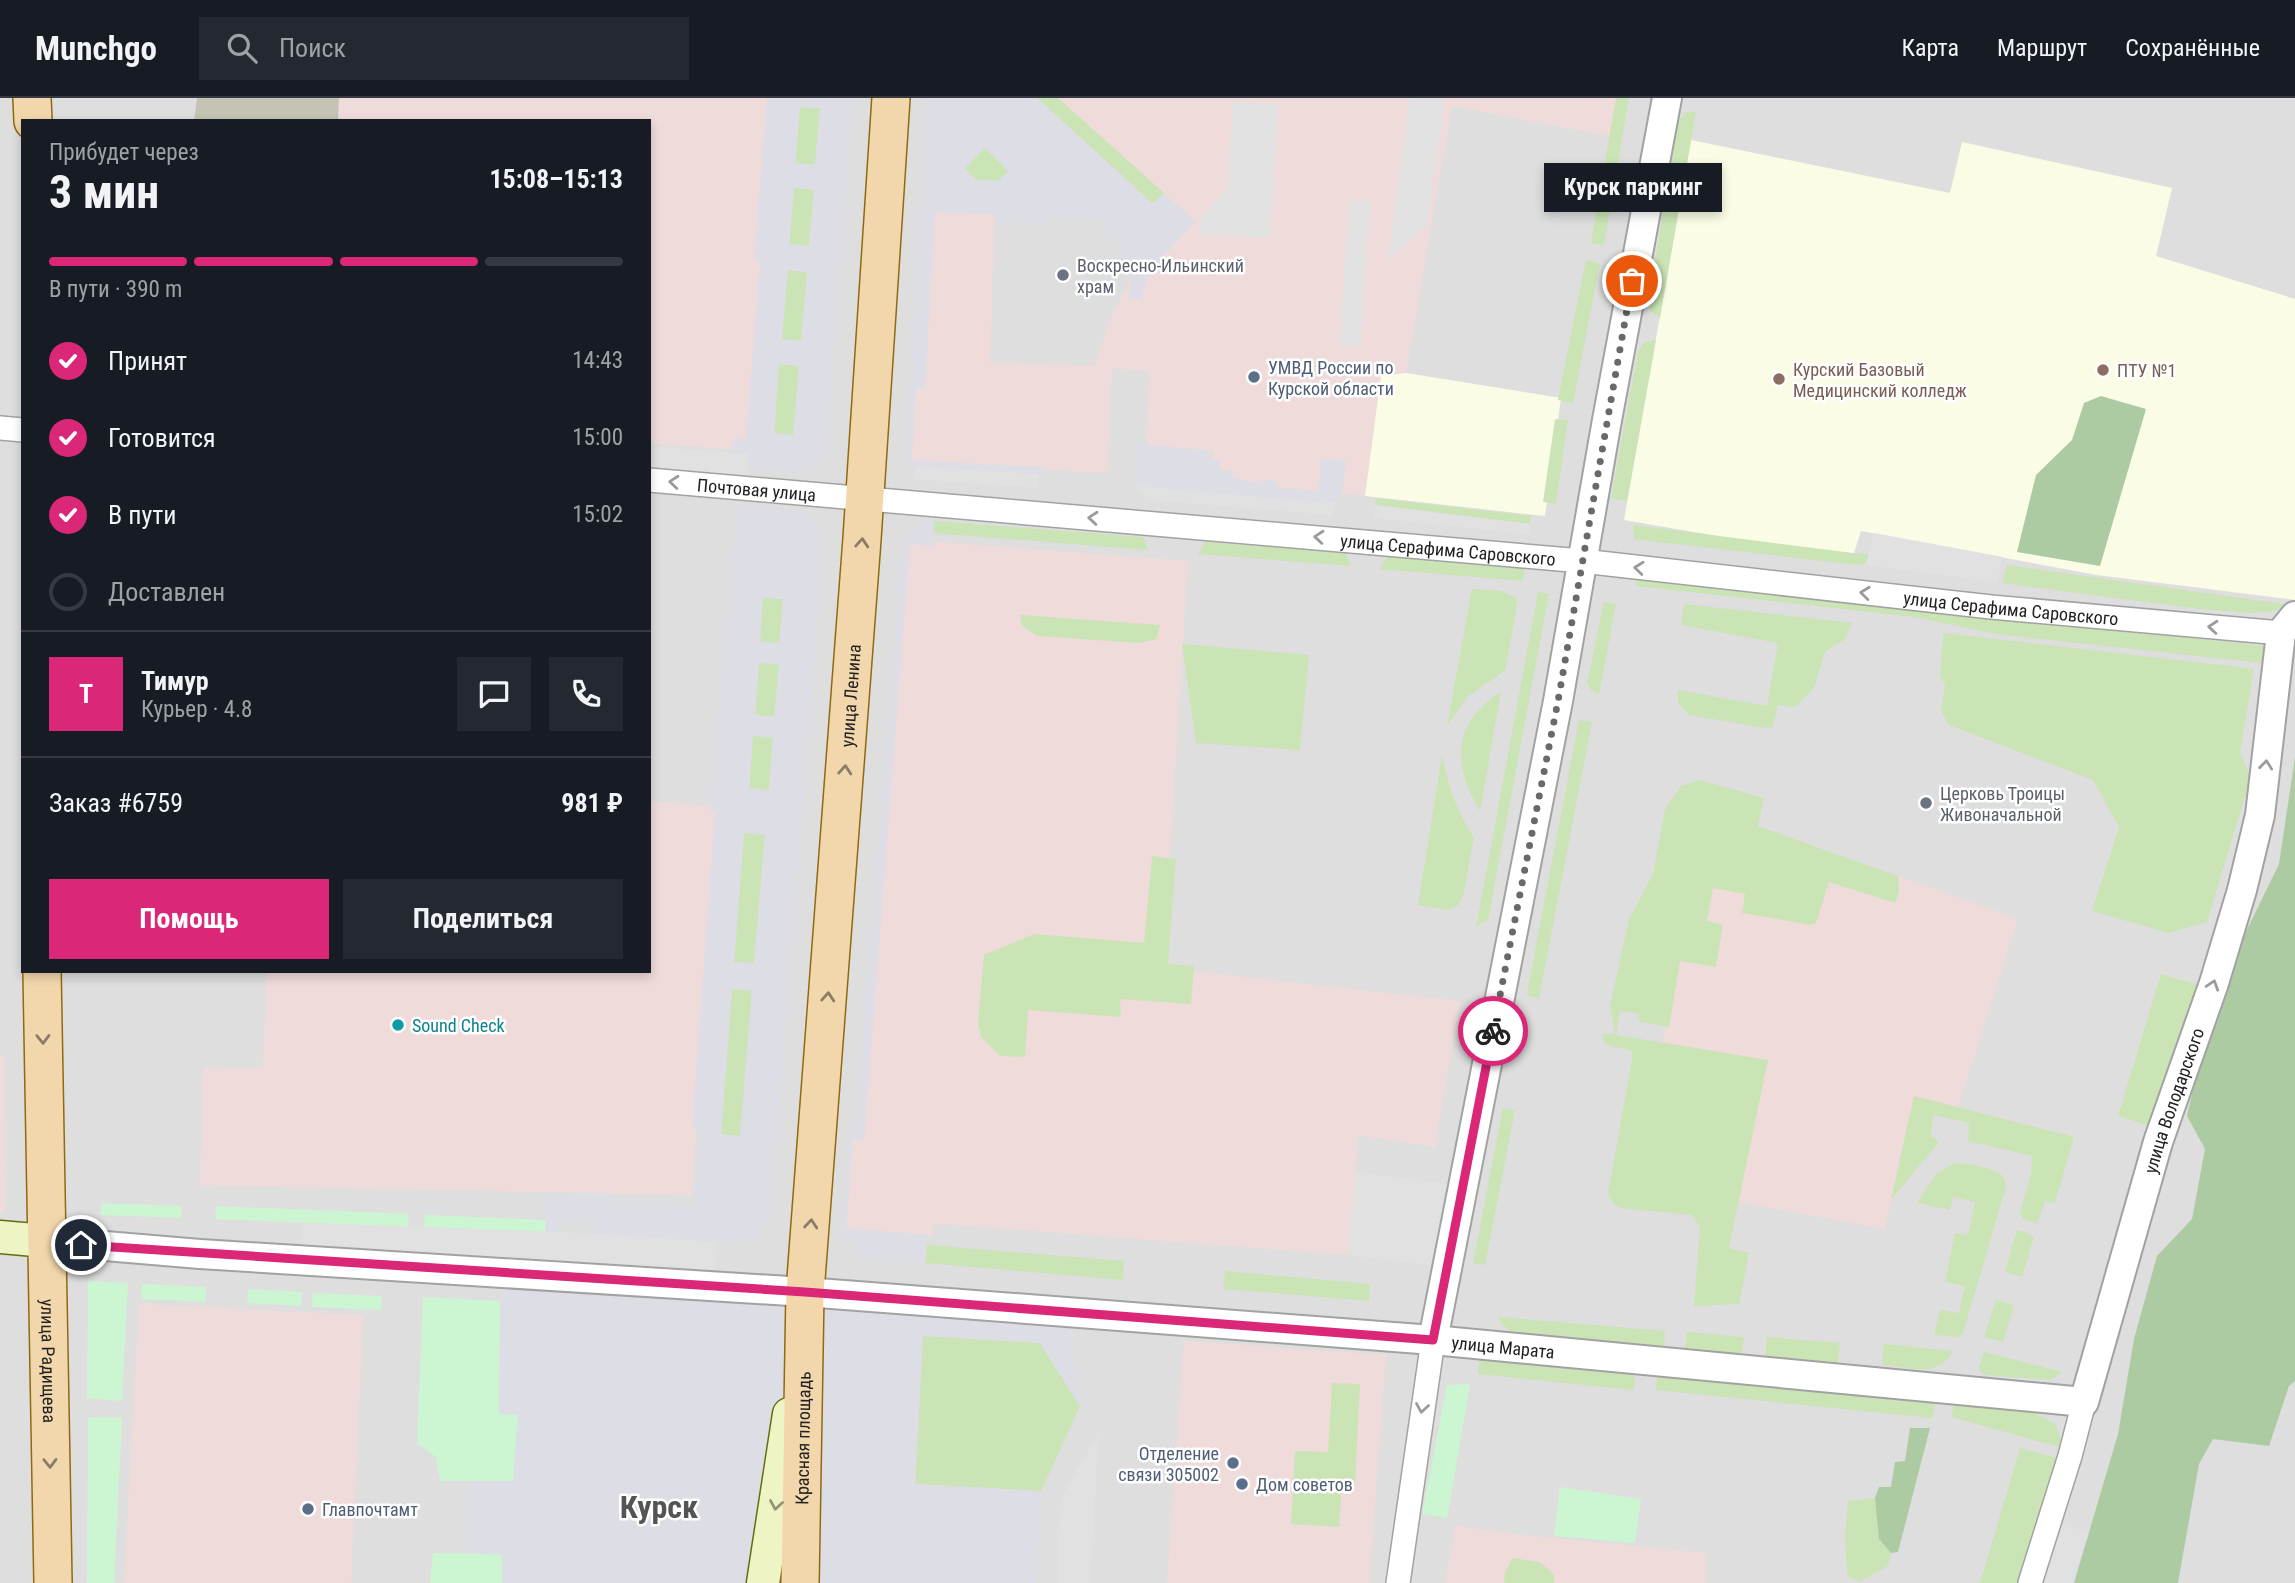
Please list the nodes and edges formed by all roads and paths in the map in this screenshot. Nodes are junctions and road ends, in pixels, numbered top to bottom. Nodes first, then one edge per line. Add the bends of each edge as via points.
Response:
1 (33, 98) edge
2 (891, 98) edge
3 (1667, 98) edge
4 (33, 119) edge
5 (0, 428) edge
6 (21, 430) edge
7 (651, 480) edge
8 (864, 498) junction
9 (1582, 561) junction
10 (2288, 625) edge
11 (42, 973) edge
12 (0, 1237) edge
13 (46, 1241) junction
14 (805, 1292) junction
15 (1433, 1340) junction
16 (2084, 1402) junction
17 (53, 1583) edge
18 (763, 1583) edge
19 (800, 1583) edge
20 (1398, 1583) edge
21 (2030, 1583) edge

1 - 4 main road
2 - 8 main road, улица Ленина
3 - 9 street
5 - 6 street
8 -> 7 street, Почтовая улица
9 -> 8 street, улица Серафима Саровского
14 -> 8 main road, улица Ленина
10 -> 9 street, улица Серафима Саровского via 1991,607
9 - 15 street
16 -> 10 street, улица Володарского via 2158,1142 2214,983 2248,865 2260,815
11 -> 13 main road, улица Радищева
12 - 13 main road, улица Марата
13 - 14 street, улица Марата
13 -> 17 main road, улица Радищева
14 - 15 street, улица Марата
14 -> 18 main road
14 - 19 main road, Красная площадь
15 - 16 street, улица Марата
15 -> 20 street
16 - 21 street, улица Володарского

